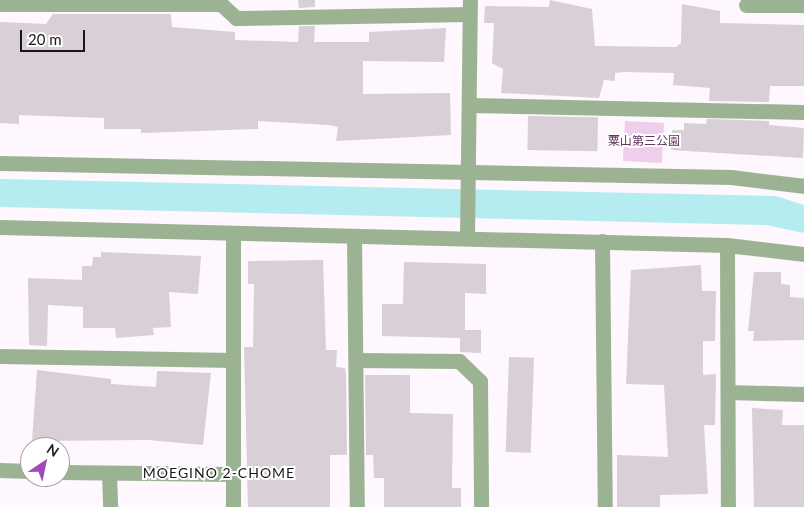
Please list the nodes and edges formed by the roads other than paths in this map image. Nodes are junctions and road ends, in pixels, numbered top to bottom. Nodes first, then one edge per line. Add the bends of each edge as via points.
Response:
1 (0, 4) edge
2 (746, 4) dead end
3 (804, 5) edge
4 (469, 7) edge
5 (470, 105) junction
6 (804, 112) edge
7 (0, 163) edge
8 (471, 179) junction
9 (804, 186) edge
10 (0, 227) edge
11 (468, 230) junction
12 (233, 233) junction
13 (354, 236) junction
14 (602, 241) junction
15 (727, 244) junction
16 (804, 254) edge
17 (0, 356) edge
18 (233, 360) junction
19 (356, 360) junction
20 (728, 392) junction
21 (804, 394) edge
22 (0, 470) edge
23 (20, 471) edge
24 (70, 472) edge
25 (110, 473) junction
26 (233, 474) junction
27 (110, 507) edge
28 (233, 507) edge
29 (357, 507) edge
30 (481, 507) edge
31 (605, 507) edge
32 (728, 507) edge

1 - 4 street via 220,4 236,18
2 - 3 street
4 - 5 street
5 - 6 street
5 - 8 street
7 - 8 street
8 - 9 street via 731,178
8 - 11 street
10 - 12 street
11 - 13 street
11 - 14 street
12 - 13 street
12 - 18 street
13 - 19 street
14 - 15 street
14 - 31 street
15 - 16 street
15 - 20 street
17 - 18 street
18 - 26 street
19 - 29 street
19 - 30 street via 459,361 480,381
20 - 21 street
20 - 32 street
22 - 23 street
24 - 25 street
25 - 26 street
25 - 27 street
26 - 28 street

